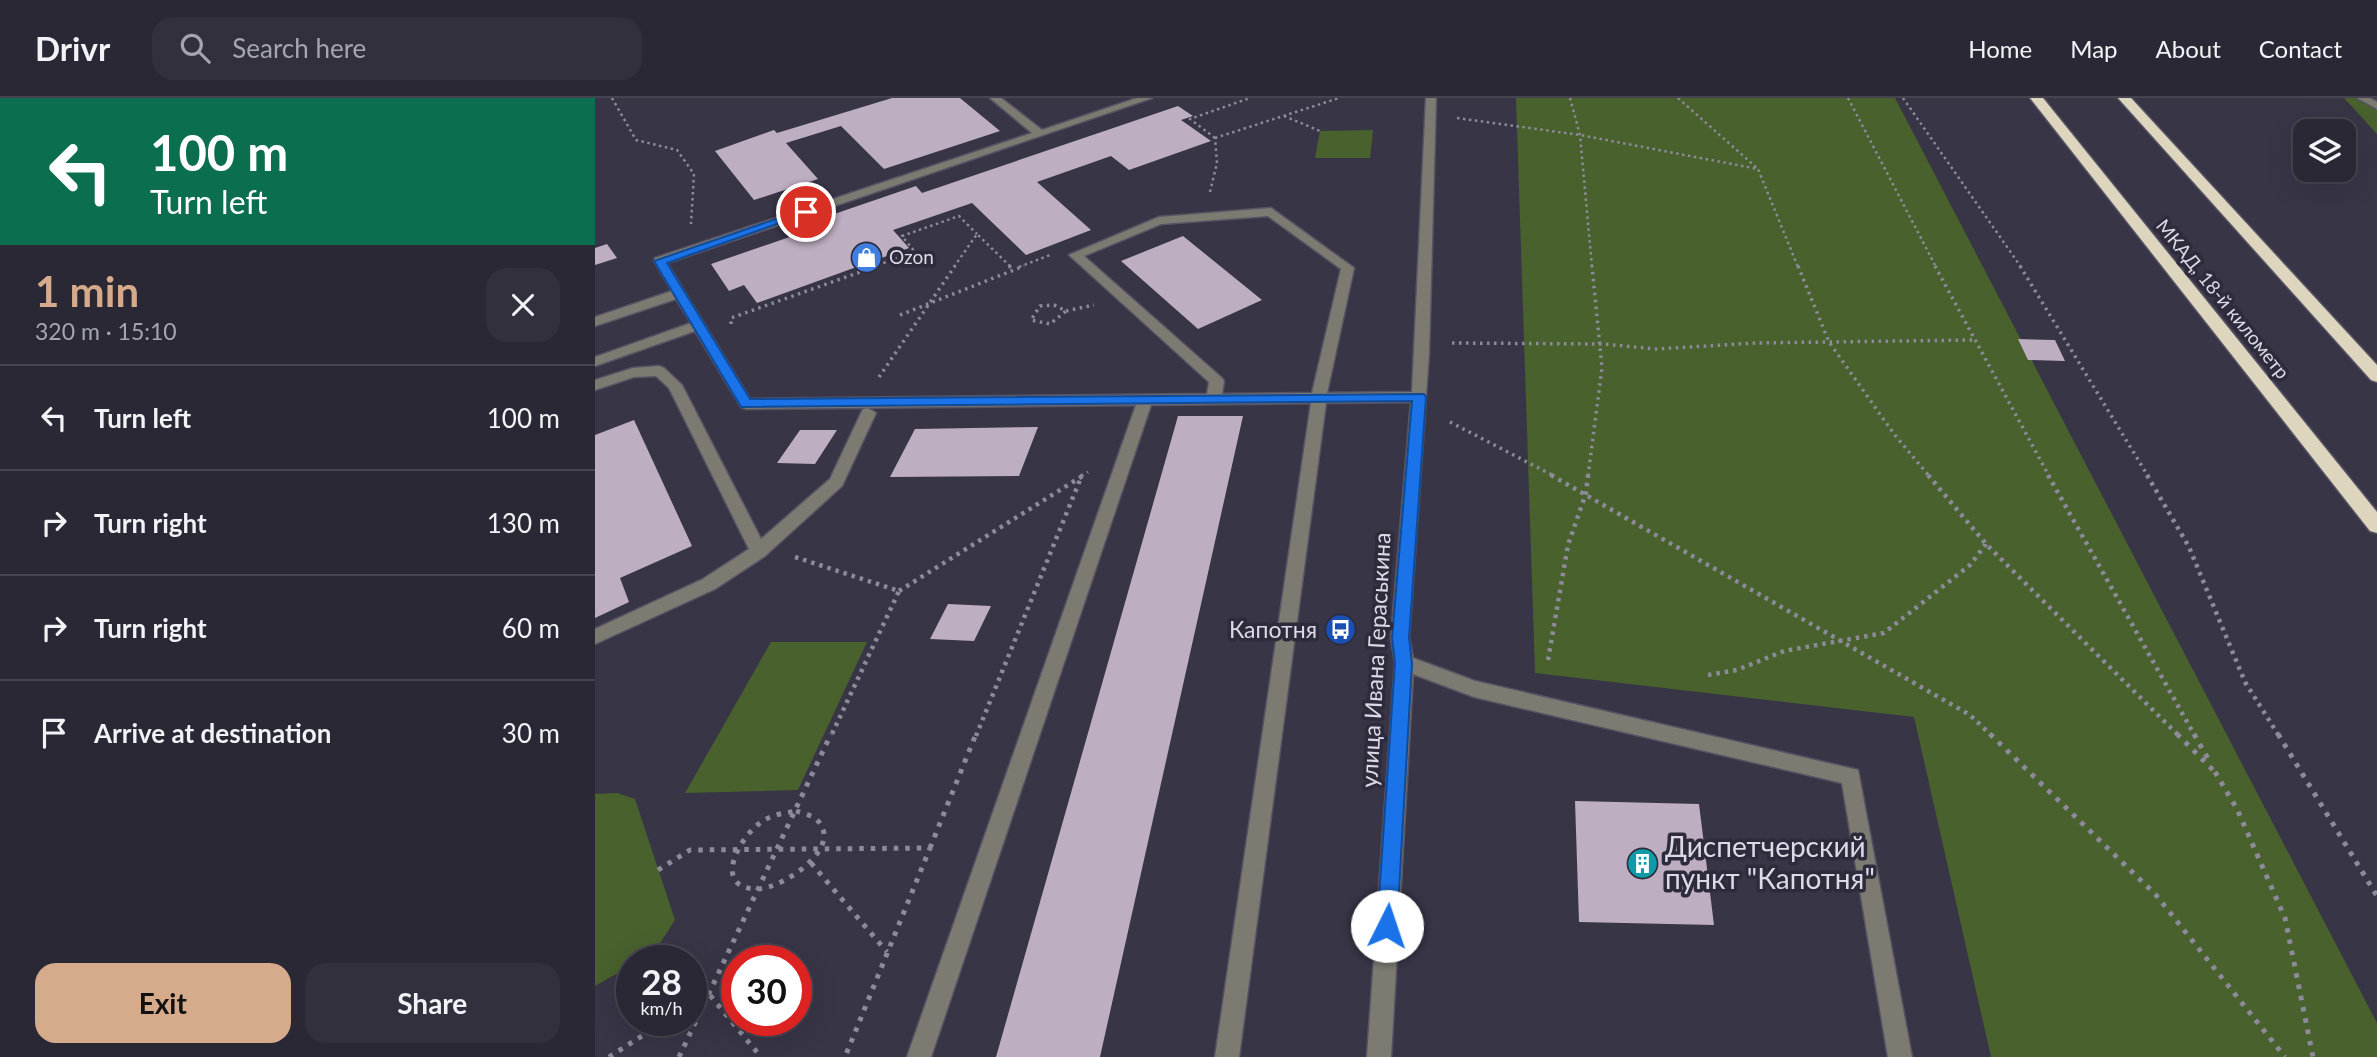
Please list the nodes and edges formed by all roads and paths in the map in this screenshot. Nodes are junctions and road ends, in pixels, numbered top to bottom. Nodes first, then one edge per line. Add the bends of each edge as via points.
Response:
1 (611, 98) edge
2 (995, 98) edge
3 (1147, 98) edge
4 (1250, 98) edge
5 (1339, 98) edge
6 (1431, 98) edge
7 (1570, 98) edge
8 (1678, 98) edge
9 (1848, 98) edge
10 (1903, 98) edge
11 (2036, 98) edge
12 (2124, 98) edge
13 (2363, 98) edge
14 (2377, 107) edge
15 (1284, 116) junction
16 (1456, 118) dead end
17 (1319, 131) dead end
18 (1039, 133) junction
19 (1580, 135) junction
20 (1215, 138) junction
21 (1758, 169) junction
22 (1209, 196) dead end
23 (977, 234) junction
24 (702, 247) junction
25 (1054, 254) dead end
26 (1014, 270) junction
27 (679, 293) junction
28 (1107, 302) dead end
29 (928, 304) junction
30 (1066, 311) junction
31 (900, 315) dead end
32 (595, 322) edge
33 (699, 325) junction
34 (731, 330) dead end
35 (1974, 340) junction
36 (1829, 342) junction
37 (1452, 344) dead end
38 (1602, 344) junction
39 (595, 362) edge
40 (2377, 376) edge
41 (878, 379) dead end
42 (595, 385) edge
43 (1319, 396) junction
44 (1214, 397) junction
45 (1419, 397) junction
46 (1146, 398) junction
47 (868, 413) dead end
48 (1450, 422) dead end
49 (1091, 461) dead end
50 (1081, 478) junction
51 (1586, 492) junction
52 (2377, 526) edge
53 (1986, 544) junction
54 (759, 551) junction
55 (899, 591) junction
56 (595, 637) edge
57 (1844, 640) junction
58 (1548, 660) dead end
59 (1403, 663) junction
60 (1709, 674) dead end
61 (2215, 772) junction
62 (796, 811) junction
63 (820, 848) junction
64 (930, 848) junction
65 (778, 849) junction
66 (736, 850) junction
67 (811, 863) junction
68 (658, 870) dead end
69 (758, 890) junction
70 (2377, 896) edge
71 (887, 952) junction
72 (709, 994) junction
73 (642, 1036) edge
74 (609, 1057) edge
75 (679, 1057) edge
76 (761, 1057) edge
77 (845, 1057) edge
78 (919, 1057) edge
79 (1227, 1057) edge
80 (1379, 1057) edge
81 (1900, 1057) edge
82 (2285, 1057) edge
83 (2312, 1057) edge

1 - 24 path via 636,140 677,150 694,174 691,231
2 - 18 street
3 - 18 street
4 - 20 path via 1189,119
5 - 15 path
6 - 45 street, улица Ивана Гераськина
7 - 19 path
8 - 21 path
9 - 35 path
10 - 70 path via 2032,282 2120,429 2189,547 2245,682
11 - 52 highway, МКАД, 18-й километр
12 - 40 highway
13 - 14 street
15 - 17 path
15 - 20 path
16 - 19 path
18 - 24 street
19 - 21 path
19 - 38 path
20 - 22 path via 1217,163
21 - 36 path
23 - 26 path
23 - 29 path
23 - 34 path via 959,216 902,236 915,252 731,318
24 - 27 street via 660,261
25 - 26 path
26 - 29 path
27 - 32 street
27 - 33 street
28 - 30 path
29 - 31 path
29 - 41 path
30 - 30 path via 1050,324 1031,320 1040,306 1054,305
33 - 39 street
33 - 46 street via 746,404
35 - 36 path
35 - 61 path
36 - 38 path via 1657,349
36 - 53 path via 1894,434
37 - 38 path
38 - 51 path
42 - 54 street via 633,373 659,372 675,384
43 - 44 street
43 - 44 street via 1348,268 1271,212 1159,221 1075,255 1217,382
43 - 45 street
43 - 79 street
44 - 46 street
45 - 59 street, улица Ивана Гераськина via 1400,638
46 - 78 street
47 - 54 street via 836,482
48 - 51 path
49 - 50 path via 1088,474
50 - 55 path
50 - 64 path
51 - 57 path
51 - 58 path via 1568,545
53 - 57 path via 1970,565 1884,633
53 - 61 path
54 - 55 path via 788,554
54 - 56 street via 709,584
55 - 62 path
57 - 60 path via 1784,651 1738,670
57 - 82 path via 1970,715 2156,895
59 - 80 street, улица Ивана Гераськина
59 - 81 street via 1474,689 1850,776
61 - 83 path via 2237,809 2285,918
62 - 63 path via 811,813 820,821 824,833
62 - 65 path
62 - 66 path via 762,822
63 - 64 path
63 - 65 path
63 - 67 path
64 - 71 path
65 - 66 path
65 - 69 path
66 - 68 path via 690,850
66 - 69 path via 734,878 744,887
67 - 69 path via 778,886
67 - 71 path
69 - 72 path
71 - 77 path
72 - 75 path
72 - 76 path
73 - 74 path

